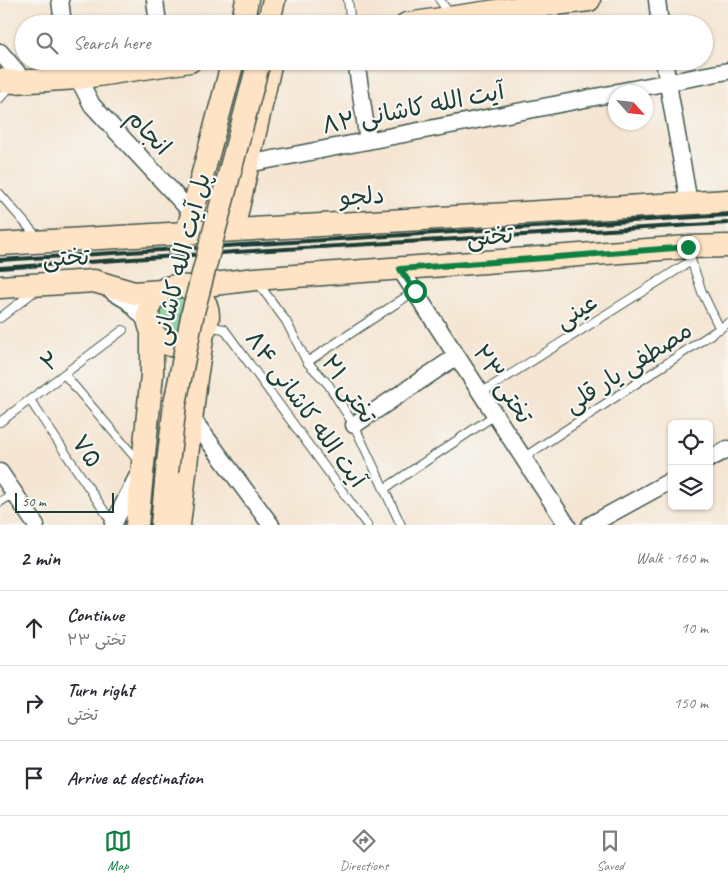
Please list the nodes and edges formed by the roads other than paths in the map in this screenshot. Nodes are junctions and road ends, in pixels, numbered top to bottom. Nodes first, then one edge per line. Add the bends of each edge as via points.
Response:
1 (60, 0) edge
2 (155, 0) edge
3 (274, 0) edge
4 (285, 0) edge
5 (348, 0) edge
6 (589, 0) edge
7 (656, 0) edge
8 (500, 5) edge
9 (446, 9) edge
10 (62, 15) edge
11 (157, 15) edge
12 (270, 15) edge
13 (282, 15) edge
14 (350, 15) edge
15 (430, 15) edge
16 (658, 15) edge
17 (0, 52) edge
18 (15, 70) edge
19 (15, 70) edge
20 (104, 70) edge
21 (231, 70) edge
22 (244, 70) edge
23 (257, 70) edge
24 (269, 70) edge
25 (357, 70) edge
26 (665, 70) edge
27 (728, 71) edge
28 (74, 73) edge
29 (8, 81) edge
30 (667, 83) junction
31 (653, 86) edge
32 (608, 95) edge
33 (0, 98) edge
34 (368, 141) junction
35 (248, 164) junction
36 (0, 194) edge
37 (728, 201) edge
38 (689, 203) junction
39 (189, 223) junction
40 (232, 230) junction
41 (41, 242) junction
42 (0, 244) edge
43 (728, 246) edge
44 (689, 254) junction
45 (400, 269) junction
46 (94, 280) junction
47 (255, 280) junction
48 (46, 283) junction
49 (0, 286) edge
50 (189, 287) junction
51 (161, 291) junction
52 (415, 291) junction
53 (0, 318) edge
54 (728, 324) edge
55 (206, 326) junction
56 (151, 327) junction
57 (720, 329) junction
58 (123, 330) dead end
59 (457, 356) junction
60 (307, 362) junction
61 (64, 374) junction
62 (152, 374) junction
63 (196, 378) junction
64 (481, 393) junction
65 (30, 400) junction
66 (495, 415) junction
67 (191, 417) junction
68 (1, 418) edge
69 (354, 424) junction
70 (728, 449) edge
71 (713, 457) edge
72 (523, 458) junction
73 (155, 470) junction
74 (0, 472) edge
75 (668, 482) edge
76 (384, 489) junction
77 (14, 493) junction
78 (0, 502) edge
79 (36, 525) edge
80 (113, 525) edge
81 (137, 525) edge
82 (150, 525) edge
83 (162, 525) edge
84 (179, 525) edge
85 (271, 525) edge
86 (367, 525) edge
87 (401, 525) edge
88 (567, 525) edge
89 (590, 525) edge

1 - 10 street
2 - 11 street
3 - 12 main road
4 - 13 main road
5 - 14 lane
6 - 8 main road
7 - 16 street
8 - 9 main road
9 - 15 main road
17 - 19 street
18 - 29 street via 17,72
20 - 28 main road
21 - 39 main road
22 - 73 main road, پل آیت الله کاشانی via 180,310 164,393
23 - 73 main road, پل آیت الله کاشانی, bridge
24 - 35 main road
25 - 34 street
26 - 30 street
27 - 30 street, آیت الله کاشانی ۸۲
28 - 29 main road
28 - 39 street, انجام via 92,105
29 - 33 lane
30 - 31 street, آیت الله کاشانی ۸۲
30 - 38 street
32 - 34 street, آیت الله کاشانی ۸۲
34 - 35 street, آیت الله کاشانی ۸۲
35 - 40 main road
36 - 41 lane
37 - 38 main road, دلجو
38 - 40 main road, دلجو
39 - 40 main road, دلجو
39 - 41 main road, دلجو
41 - 42 main road, دلجو
43 - 44 main road, تختی
44 - 45 main road, تختی
44 - 57 lane via 702,292
44 - 64 lane, عینی
45 - 47 main road, تختی
45 - 52 street, تختی ۲۳
46 - 48 main road, تختی
46 - 51 main road, تختی via 134,293
46 - 56 street via 128,301
47 - 50 main road, تختی
47 - 55 main road via 230,295
47 - 60 lane, تختی ۲۱ via 286,321
48 - 49 main road, تختی
48 - 53 lane
50 - 51 main road via 174,286
50 - 55 main road via 204,300 208,309
51 - 56 main road via 150,305
52 - 59 street, تختی ۲۳
52 - 60 lane
54 - 57 lane, مصطفی یار قلی
55 - 56 main road via 197,339 181,345 172,345 158,337
55 - 63 main road
55 - 86 lane, آیت الله کاشانی ۸۴ via 224,329
56 - 62 main road
57 - 72 lane, مصطفی یار قلی
58 - 61 lane, ۲
59 - 64 street, تختی ۲۳
59 - 69 street
60 - 69 lane, تختی ۲۱ via 328,384
61 - 65 lane, ۲
61 - 73 lane
62 - 63 main road via 161,362 175,358 185,361
62 - 73 main road
63 - 67 main road
64 - 66 street, تختی ۲۳
65 - 68 lane, ۲
65 - 80 lane, ۷۵
66 - 72 street, تختی ۲۳
66 - 76 lane
67 - 84 main road
67 - 85 street
69 - 76 lane, تختی ۲۱
70 - 71 street
72 - 88 street, تختی ۲۳
73 - 80 street
73 - 81 main road
73 - 82 main road
73 - 83 main road
74 - 77 street
75 - 89 street
76 - 87 lane, تختی ۲۱
77 - 78 lane
77 - 79 street

